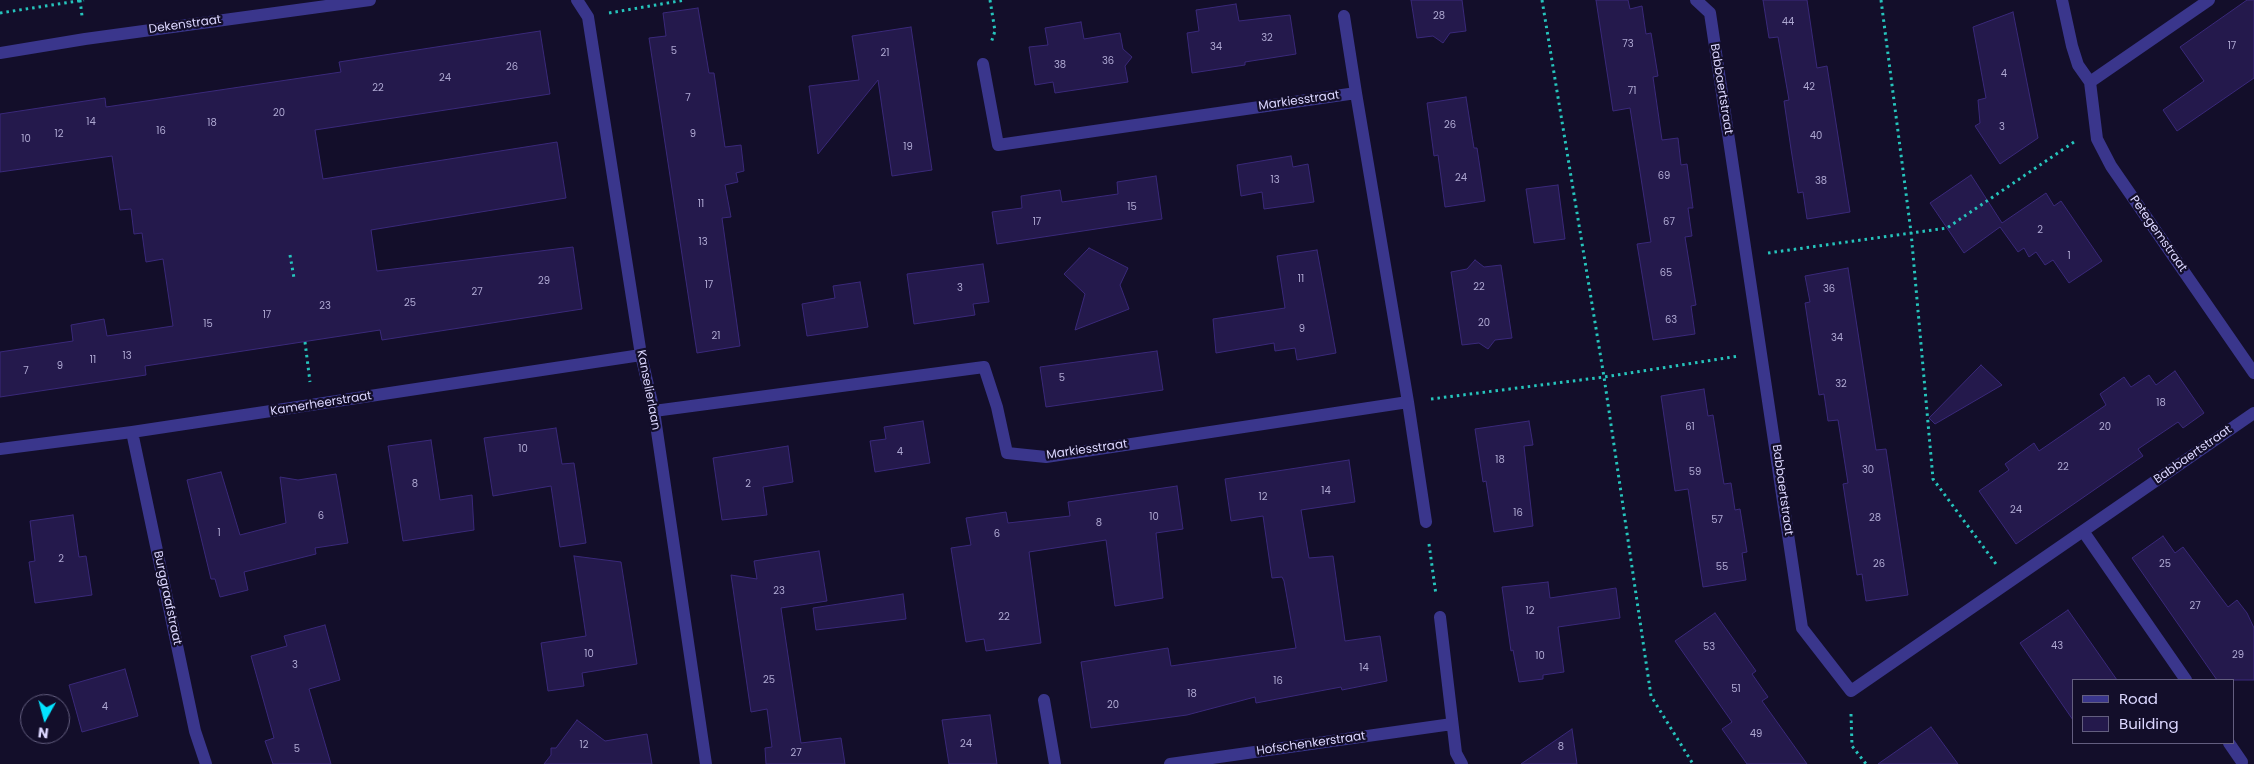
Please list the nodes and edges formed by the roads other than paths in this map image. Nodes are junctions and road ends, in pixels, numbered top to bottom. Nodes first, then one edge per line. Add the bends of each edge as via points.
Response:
1 (370, 0) edge
2 (577, 0) edge
3 (1696, 0) edge
4 (2062, 0) edge
5 (2209, 0) edge
6 (1344, 16) dead end
7 (0, 53) edge
8 (983, 64) road end
9 (2090, 82) junction
10 (1356, 93) junction
11 (641, 356) junction
12 (2254, 373) edge
13 (1408, 402) junction
14 (654, 411) junction
15 (2254, 413) edge
16 (132, 432) junction
17 (0, 449) edge
18 (1426, 522) road end
19 (2083, 531) junction
20 (1440, 618) road end
21 (2185, 679) edge
22 (1044, 700) dead end
23 (1452, 724) junction
24 (2230, 744) edge
25 (2242, 762) dead end
26 (206, 764) edge
27 (706, 764) edge
28 (1055, 764) edge
29 (1170, 764) edge
30 (1462, 764) edge

1 - 7 street, Dekenstraat
2 - 11 street, Kanselierlaan via 588,17
3 - 19 street, Babbaertstraat via 1710,14 1802,628 1851,691
4 - 9 street, Petegemstraat via 2078,65
5 - 9 street
6 - 10 street, Markiesstraat
8 - 10 street, Markiesstraat via 998,145
9 - 12 street, Petegemstraat via 2097,139 2111,166
10 - 13 street, Markiesstraat
11 - 14 street, Kanselierlaan
11 - 16 street, Kamerheerstraat
13 - 14 street, Markiesstraat via 1046,457 1007,453 984,367
13 - 18 street, Markiesstraat
14 - 27 street, Kanselierlaan
15 - 19 street, Babbaertstraat
16 - 17 street, Kamerheerstraat
16 - 26 street, Burggraafstraat via 196,731
19 - 21 street
20 - 23 street
22 - 28 street
23 - 29 street, Hofschenkerstraat
23 - 30 street via 1456,754
24 - 25 street

